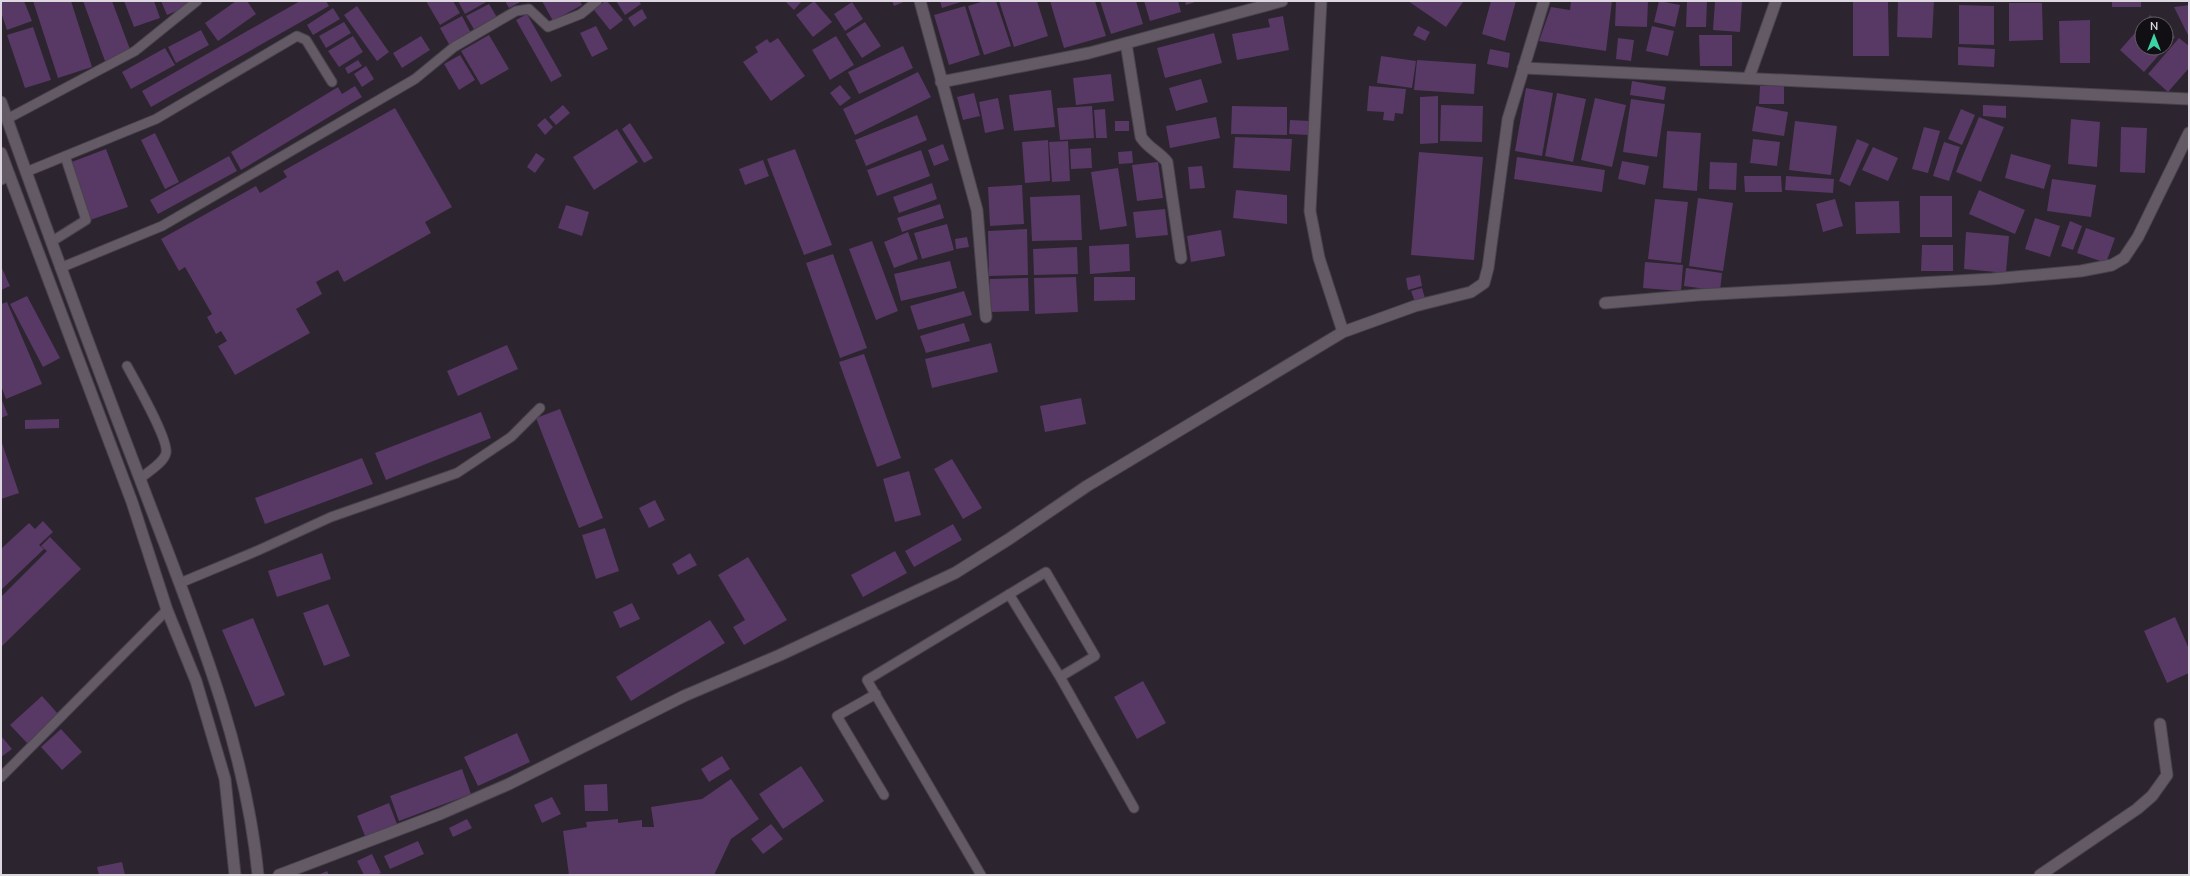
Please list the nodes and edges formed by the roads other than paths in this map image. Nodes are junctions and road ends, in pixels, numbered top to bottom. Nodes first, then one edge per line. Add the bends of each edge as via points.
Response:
1 (197, 1) edge
2 (597, 1) edge
3 (920, 1) edge
4 (1282, 1) edge
5 (1321, 1) edge
6 (1544, 1) edge
7 (1776, 1) edge
8 (1126, 43) junction
9 (1523, 68) junction
10 (1749, 77) junction
11 (332, 82) dead end
12 (941, 82) junction
13 (2189, 99) edge
14 (1, 102) edge
15 (7, 119) junction
16 (2189, 133) edge
17 (1, 153) edge
18 (65, 156) junction
19 (26, 172) junction
20 (5, 177) edge
21 (51, 242) junction
22 (1181, 258) dead end
23 (60, 268) junction
24 (1605, 303) dead end
25 (986, 317) dead end
26 (1343, 332) junction
27 (127, 366) dead end
28 (540, 408) dead end
29 (140, 478) junction
30 (180, 583) junction
31 (1009, 594) junction
32 (167, 610) junction
33 (1060, 677) junction
34 (876, 694) junction
35 (2160, 724) dead end
36 (1, 777) edge
37 (884, 795) dead end
38 (1134, 808) dead end
39 (235, 875) edge
40 (258, 875) edge
41 (279, 875) edge
42 (981, 875) edge
43 (2040, 875) edge

1 - 15 lane via 135,51
2 - 23 lane via 581,14 548,27 529,9 516,11 454,47 415,79 162,226
3 - 12 street
4 - 8 street
5 - 26 street via 1310,211 1319,258
6 - 9 street
7 - 10 street
8 - 12 street via 1089,53
8 - 22 street via 1141,137 1146,145 1160,153 1167,162
9 - 10 street
9 - 26 street via 1508,119 1484,283 1471,292 1415,306
10 - 13 street
11 - 18 lane via 306,40 297,36 156,119
12 - 25 street via 977,210
14 - 15 street
15 - 19 street
16 - 24 street via 2138,237 2124,258 2112,264 2081,271 1992,279 1698,295
17 - 20 street
18 - 19 lane
18 - 21 lane via 86,220
19 - 21 street
20 - 32 street via 130,495
21 - 23 street
23 - 29 street
26 - 41 street via 1107,474 955,573 684,696 510,784 440,814
27 - 29 lane via 164,439 166,453 161,461
28 - 30 lane via 511,437 457,473 331,517
29 - 30 street
30 - 40 street via 242,773
31 - 33 lane
31 - 33 lane via 1046,572 1095,656
31 - 34 lane via 867,680
32 - 36 lane
32 - 39 street via 196,681 225,778
33 - 38 lane
34 - 37 lane via 837,716
34 - 42 lane
35 - 43 street via 2167,775 2152,796

